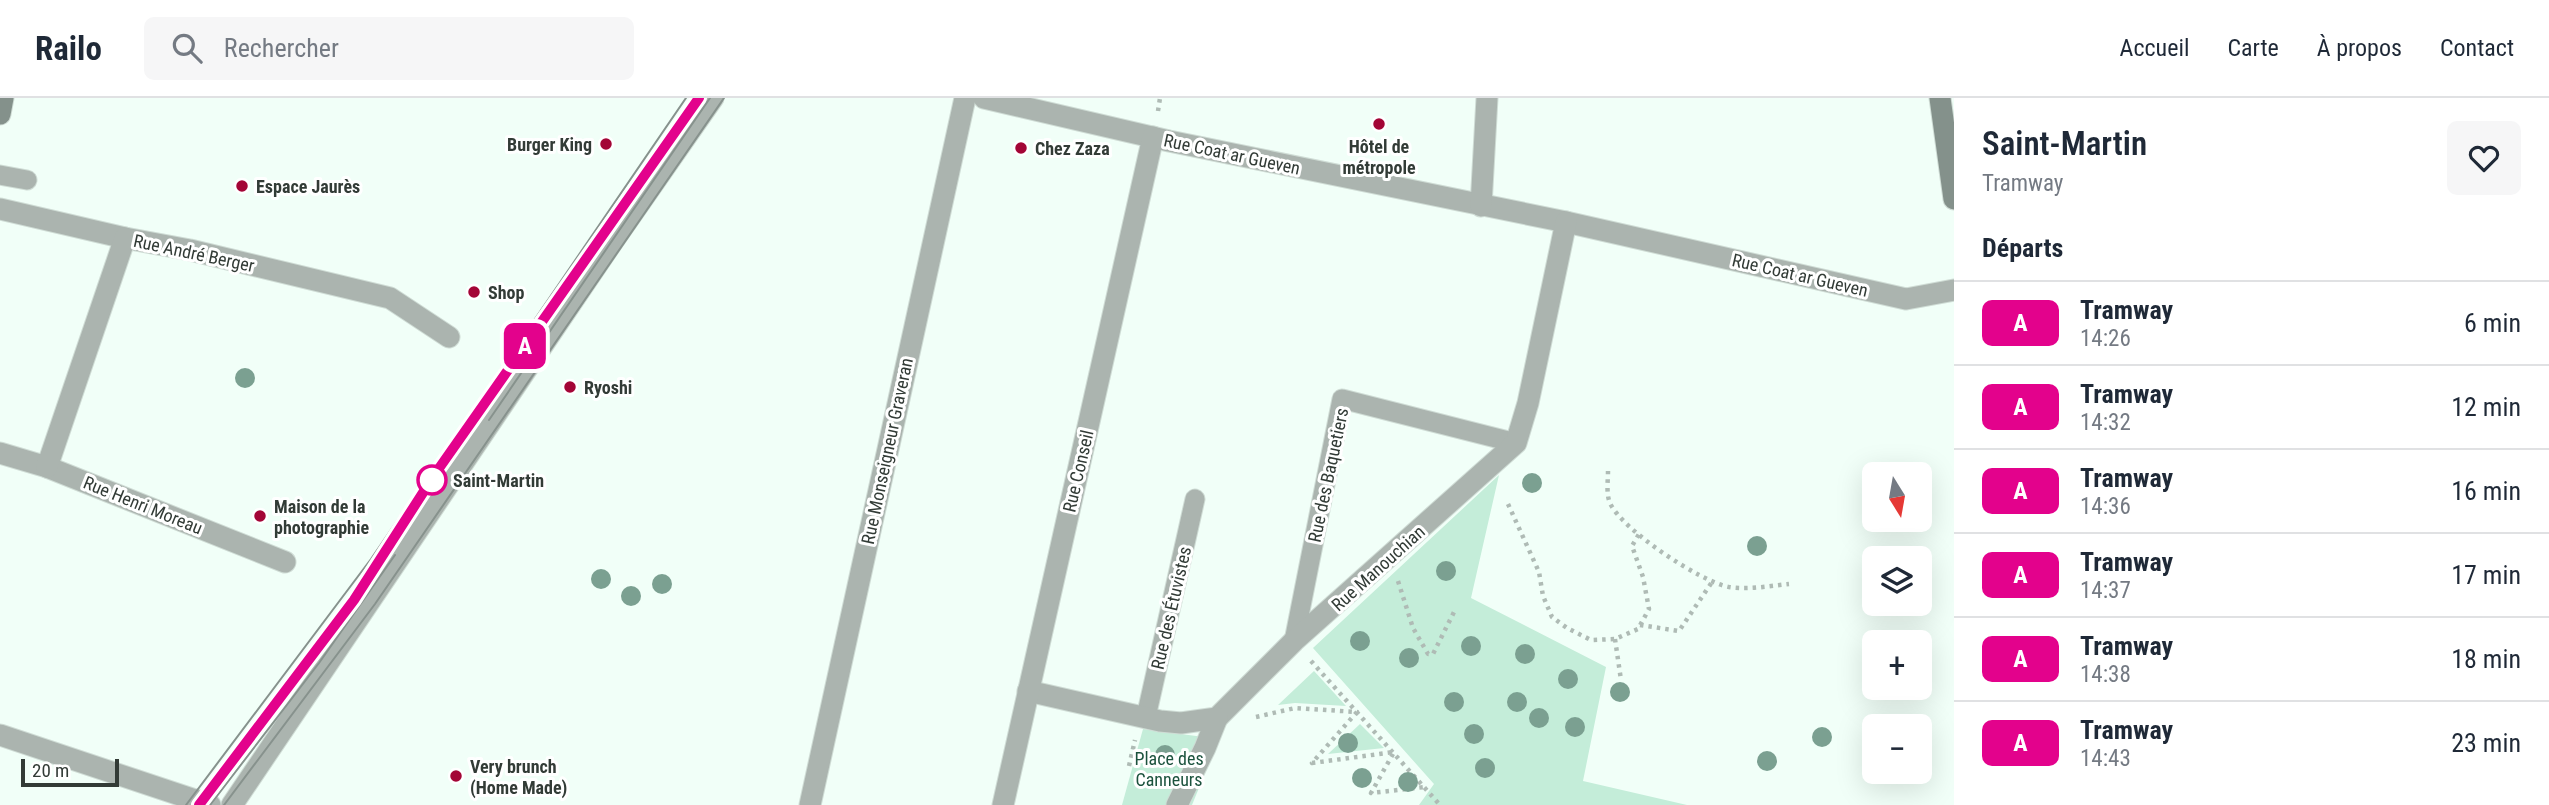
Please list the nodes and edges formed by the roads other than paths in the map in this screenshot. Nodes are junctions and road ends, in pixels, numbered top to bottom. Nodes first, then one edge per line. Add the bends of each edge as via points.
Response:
1 (3, 98) edge
2 (713, 98) edge
3 (965, 98) edge
4 (984, 98) edge
5 (1487, 98) edge
6 (1940, 98) edge
7 (0, 114) edge
8 (1153, 137) junction
9 (0, 175) edge
10 (27, 180) dead end
11 (1954, 198) edge
12 (1481, 206) junction
13 (0, 209) edge
14 (1566, 222) junction
15 (125, 238) junction
16 (1954, 290) edge
17 (449, 337) dead end
18 (1516, 443) junction
19 (0, 453) edge
20 (47, 467) junction
21 (1195, 499) dead end
22 (285, 562) dead end
23 (1294, 641) junction
24 (1028, 691) junction
25 (1146, 717) junction
26 (1217, 718) junction
27 (0, 735) edge
28 (210, 805) edge
29 (232, 805) edge
30 (810, 805) edge
31 (1003, 805) edge
32 (1177, 805) edge

1 - 7 main road
2 - 29 street
3 - 30 street, Rue Monseigneur Graveran
4 - 8 street, Rue Coat ar Gueven
5 - 12 street
6 - 11 main road
8 - 12 street, Rue Coat ar Gueven
8 - 24 street, Rue Conseil
9 - 10 lane
12 - 14 street, Rue Coat ar Gueven
13 - 15 street, Rue André Berger
14 - 16 street, Rue Coat ar Gueven via 1906,299
14 - 18 street
15 - 17 street, Rue André Berger via 390,298
15 - 20 street, Rue André Berger
18 - 23 street, Rue Manouchian
18 - 23 lane, Rue des Baquetiers via 1342,399
19 - 20 street, Rue Henri Moreau
20 - 22 street, Rue Henri Moreau
21 - 25 lane, Rue des Étuvistes
23 - 26 street, Rue Manouchian
24 - 25 street
24 - 31 street, Rue Conseil
25 - 26 street via 1181,723
26 - 32 street
27 - 28 street

